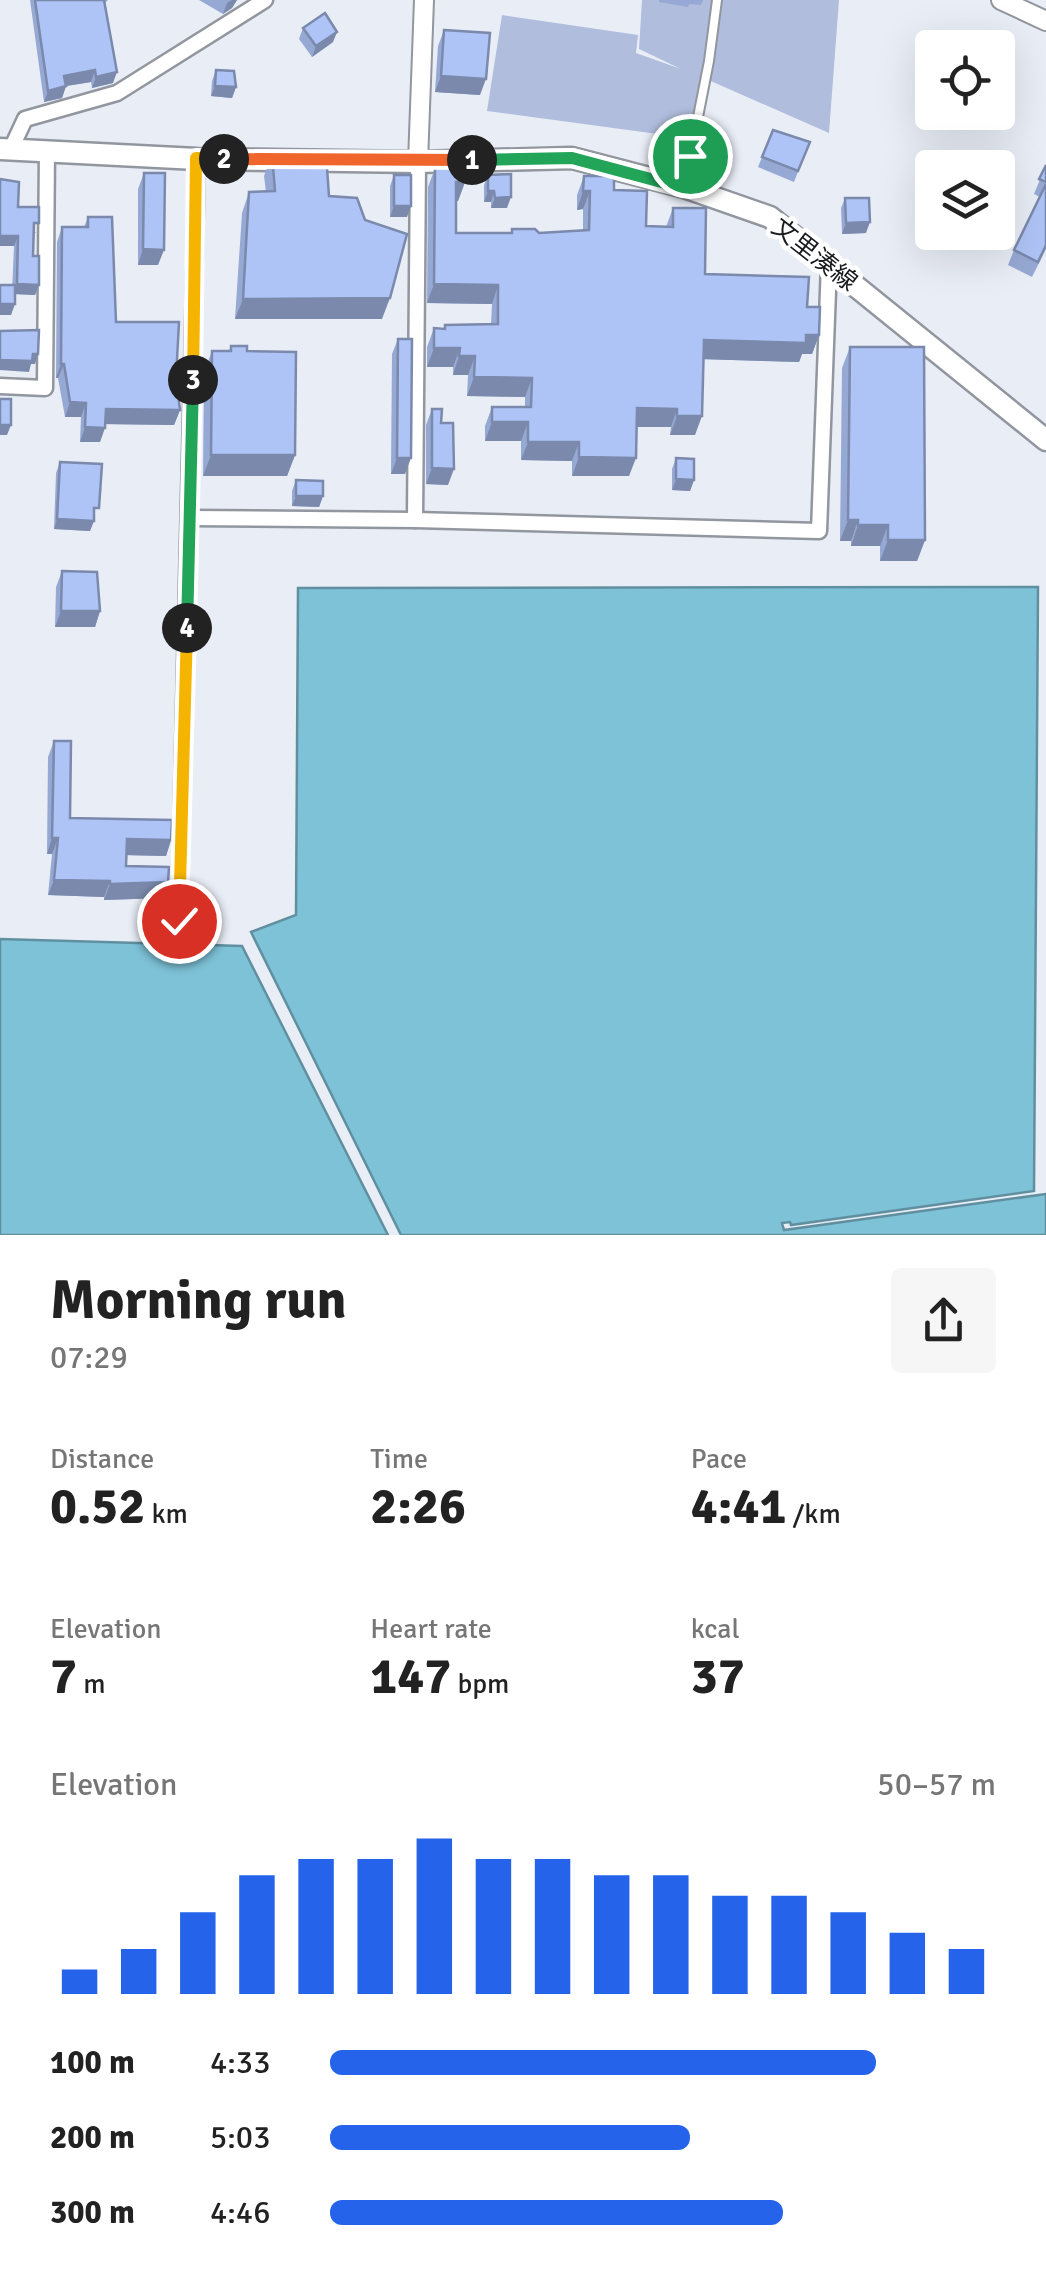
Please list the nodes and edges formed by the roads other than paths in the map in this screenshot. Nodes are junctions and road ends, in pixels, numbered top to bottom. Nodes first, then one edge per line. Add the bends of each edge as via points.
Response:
1 (265, 0) edge
2 (424, 0) edge
3 (717, 0) edge
4 (1001, 0) edge
5 (1046, 21) edge
6 (5, 149) edge
7 (47, 149) junction
8 (196, 158) junction
9 (418, 162) junction
10 (684, 188) junction
11 (829, 264) junction
12 (0, 386) edge
13 (1046, 440) edge
14 (190, 518) junction
15 (415, 520) junction
16 (179, 921) dead end

1 - 6 street via 117,93 25,119
2 - 9 street
3 - 10 lane
4 - 5 street
6 - 7 main road, 文里湊線
7 - 8 main road, 文里湊線
7 - 12 street via 44,388
8 - 9 main road, 文里湊線
8 - 14 street
9 - 10 main road, 文里湊線 via 572,158
9 - 15 street
10 - 11 main road, 文里湊線 via 770,217
11 - 13 main road, 文里湊線
11 - 15 street via 820,531
14 - 15 street
14 - 16 street

